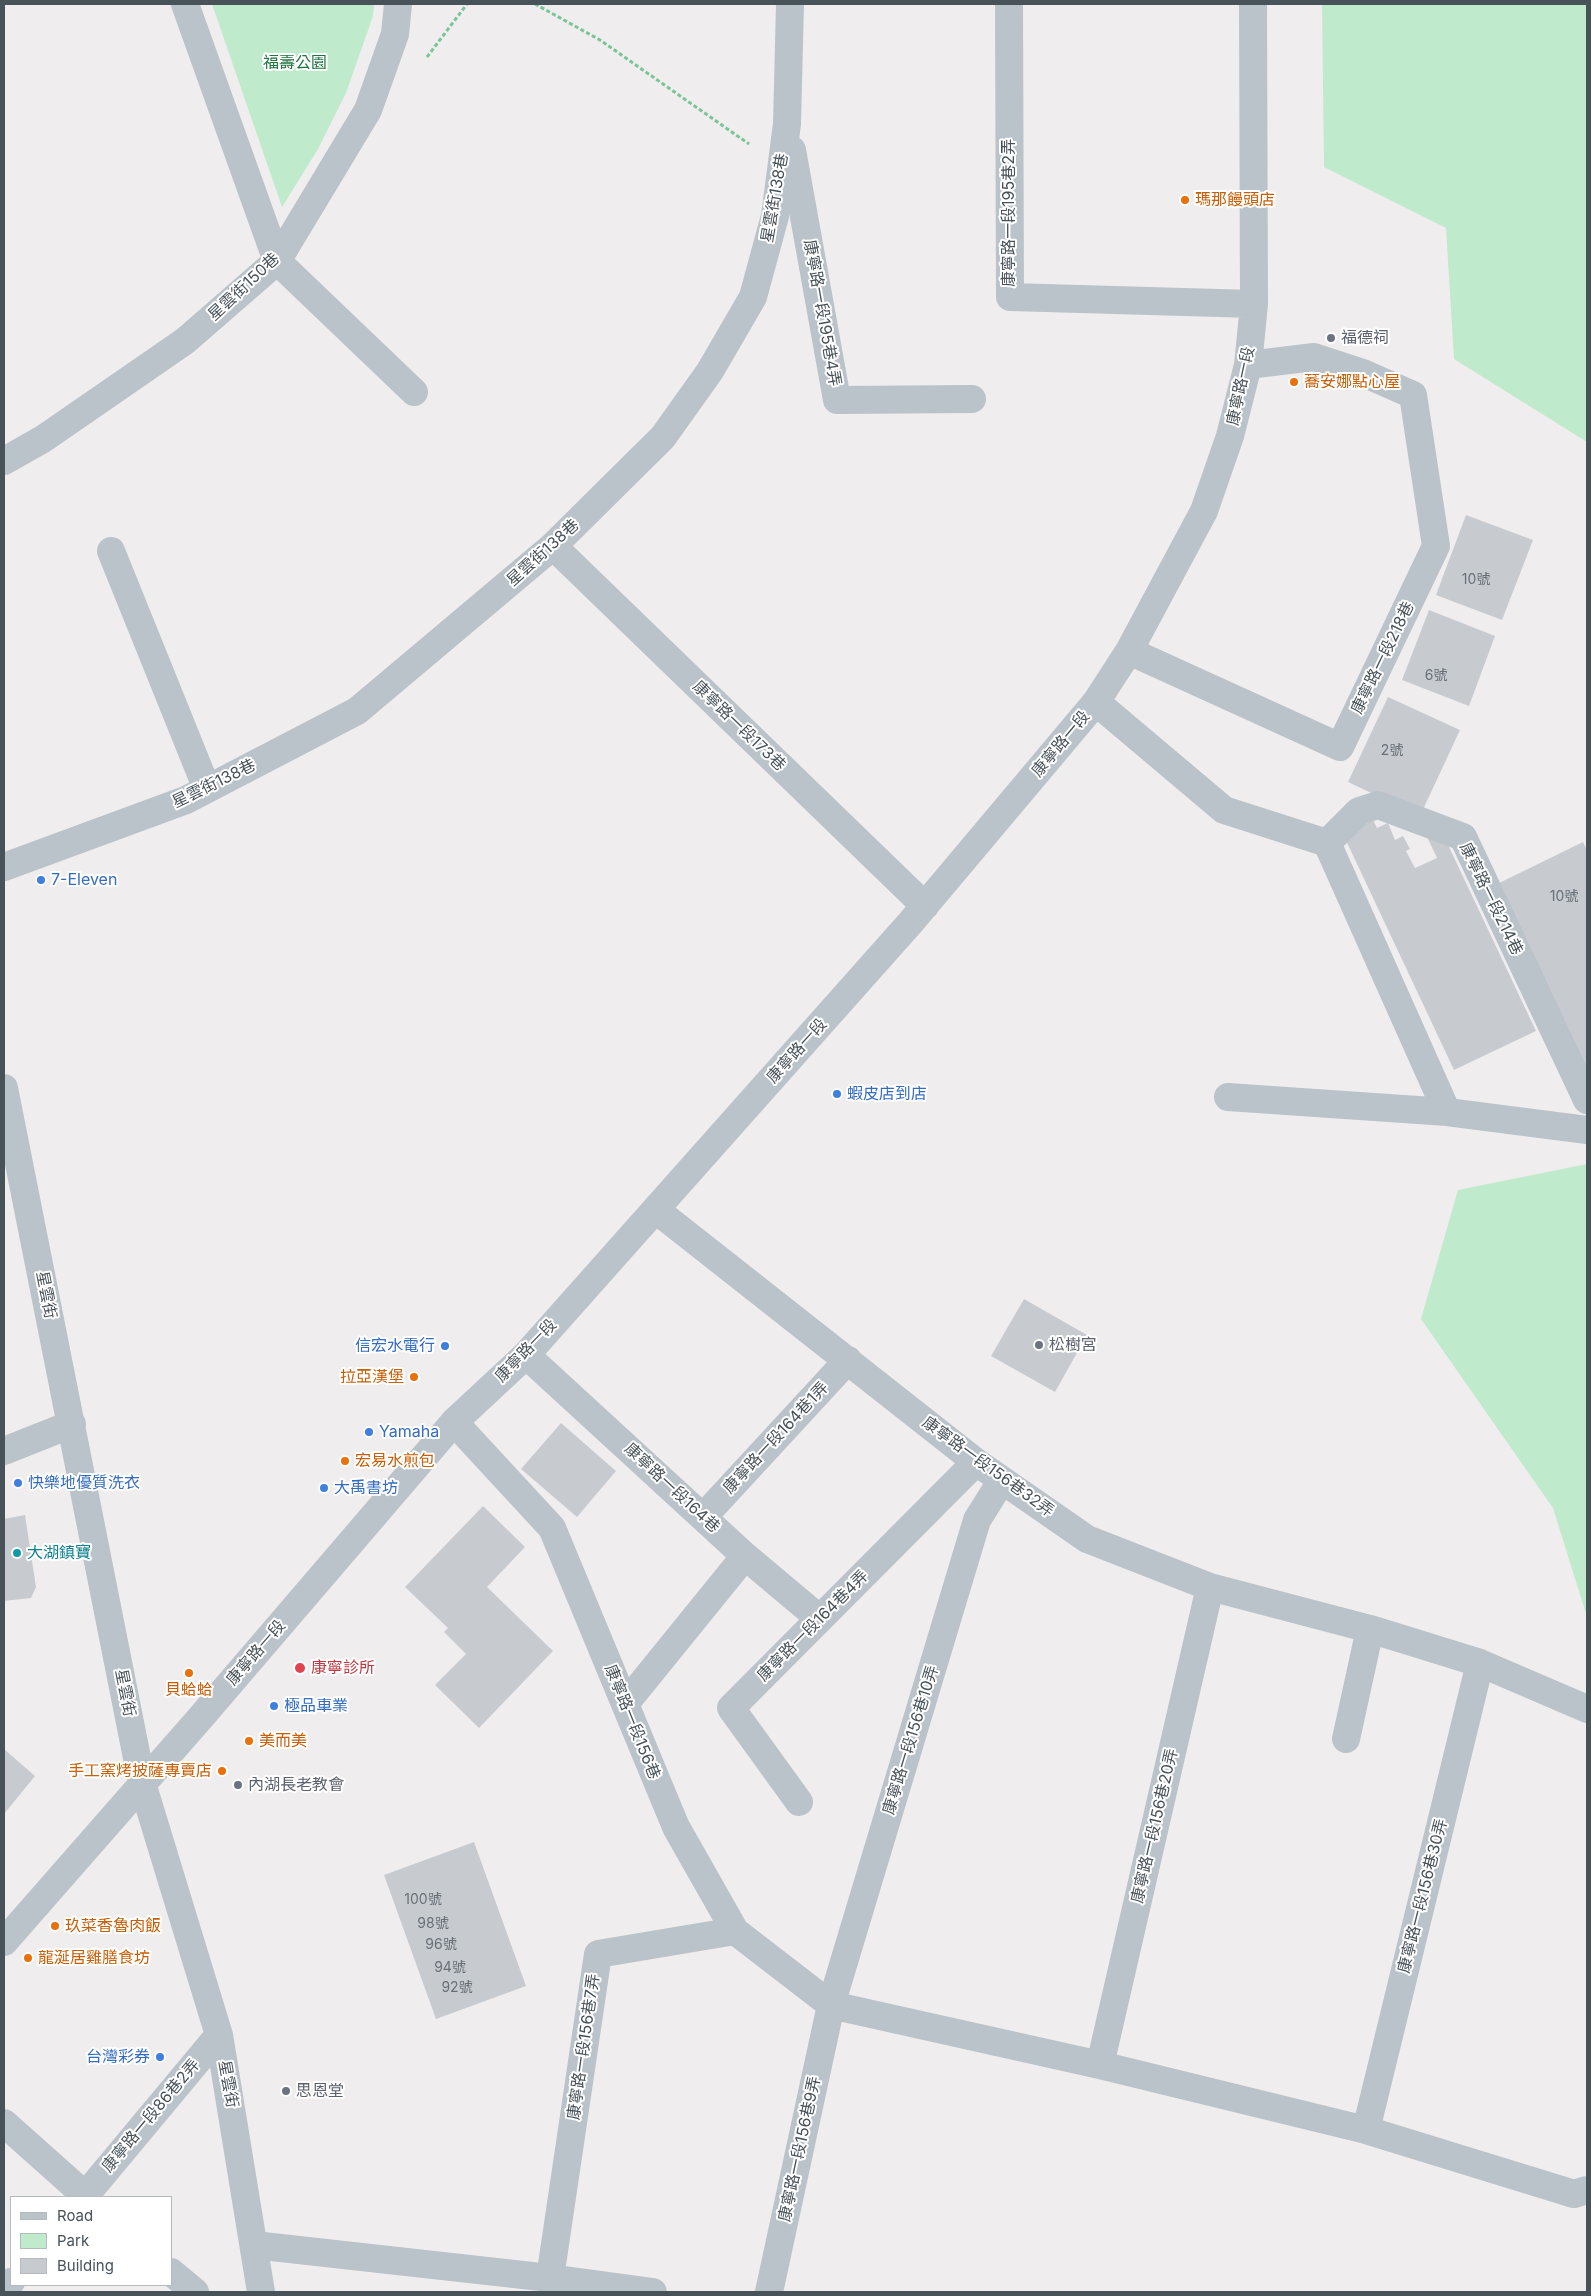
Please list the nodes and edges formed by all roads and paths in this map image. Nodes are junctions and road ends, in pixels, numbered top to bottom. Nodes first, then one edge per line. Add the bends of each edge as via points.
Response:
1 (185, 4) edge
2 (398, 4) edge
3 (534, 4) edge
4 (790, 4) edge
5 (1008, 4) edge
6 (1253, 4) edge
7 (787, 124) junction
8 (782, 168) junction
9 (276, 261) junction
10 (1254, 304) junction
11 (1248, 364) junction
12 (414, 392) dead end
13 (972, 399) dead end
14 (4, 461) edge
15 (553, 546) junction
16 (111, 551) dead end
17 (1129, 651) junction
18 (1096, 702) junction
19 (207, 789) junction
20 (1327, 843) junction
21 (4, 867) edge
22 (925, 906) junction
23 (4, 1088) edge
24 (1228, 1097) dead end
25 (1587, 1100) edge
26 (1447, 1112) junction
27 (1587, 1130) edge
28 (656, 1210) junction
29 (526, 1354) junction
30 (848, 1360) junction
31 (454, 1422) junction
32 (72, 1424) junction
33 (4, 1451) edge
34 (976, 1462) junction
35 (1002, 1480) junction
36 (704, 1516) junction
37 (745, 1556) junction
38 (1210, 1587) junction
39 (820, 1620) junction
40 (1370, 1629) junction
41 (1480, 1663) junction
42 (625, 1704) junction
43 (1587, 1709) edge
44 (1346, 1740) dead end
45 (142, 1783) junction
46 (799, 1802) dead end
47 (735, 1931) junction
48 (4, 1942) edge
49 (831, 2005) junction
50 (219, 2035) junction
51 (1100, 2065) junction
52 (4, 2123) edge
53 (1366, 2130) junction
54 (1587, 2190) edge
55 (84, 2196) edge
56 (86, 2196) edge
57 (254, 2245) junction
58 (172, 2273) edge
59 (550, 2278) junction
60 (195, 2292) edge
61 (261, 2292) edge
62 (653, 2292) edge
63 (769, 2292) edge

1 - 9 street
2 - 9 street, 星雲街150巷 via 395,34 368,110
3 - 8 path via 600,40
4 - 7 street, 星雲街138巷
5 - 10 street, 康寧路一段195巷2弄 via 1010,297
6 - 10 street, 康寧路一段
7 - 8 street, 星雲街138巷
7 - 13 street, 康寧路一段195巷4弄 via 838,400
8 - 15 street, 星雲街138巷 via 775,216 753,297 710,372 662,437
9 - 12 street
9 - 14 street, 星雲街150巷 via 185,341 43,439
10 - 11 street, 康寧路一段
11 - 17 street, 康寧路一段 via 1230,436 1204,511
11 - 17 street, 康寧路一段218巷 via 1314,357 1363,373 1413,395 1436,546 1340,747
15 - 19 street, 星雲街138巷 via 357,711
15 - 22 street, 康寧路一段173巷
16 - 19 street
17 - 18 street, 康寧路一段
18 - 20 street via 1224,810
18 - 22 street, 康寧路一段
19 - 21 street, 星雲街138巷 via 186,800
20 - 25 street, 康寧路一段214巷 via 1359,811 1378,805 1463,837
20 - 26 street
22 - 28 street, 康寧路一段
23 - 32 street, 星雲街
24 - 26 street
26 - 27 street
28 - 29 street, 康寧路一段
28 - 30 street, 康寧路一段156巷32弄
29 - 31 street, 康寧路一段
29 - 36 street, 康寧路一段164巷
30 - 34 street, 康寧路一段156巷32弄
30 - 36 street, 康寧路一段164巷1弄
31 - 42 street, 康寧路一段156巷 via 552,1528
31 - 45 street, 康寧路一段
32 - 33 street
32 - 45 street, 星雲街
34 - 35 street, 康寧路一段156巷32弄
34 - 39 street, 康寧路一段164巷4弄
35 - 38 street, 康寧路一段156巷32弄 via 1087,1539
35 - 49 street, 康寧路一段156巷10弄 via 977,1520
36 - 37 street, 康寧路一段164巷
37 - 39 street, 康寧路一段164巷
37 - 42 street
38 - 40 street, 康寧路一段156巷32弄
38 - 51 street, 康寧路一段156巷20弄
39 - 46 street, 康寧路一段164巷4弄 via 731,1708
40 - 41 street, 康寧路一段156巷32弄
40 - 44 street
41 - 43 street, 康寧路一段156巷32弄
41 - 53 street, 康寧路一段156巷30弄
42 - 47 street, 康寧路一段156巷 via 676,1827
45 - 48 street, 康寧路一段
45 - 50 street, 星雲街
47 - 49 street, 康寧路一段156巷
47 - 59 street, 康寧路一段156巷7弄 via 598,1954
49 - 51 street
49 - 63 street, 康寧路一段156巷9弄
50 - 56 street, 康寧路一段86巷2弄
50 - 57 street, 星雲街
51 - 53 street
52 - 55 street
53 - 54 street via 1574,2194
57 - 59 street
57 - 61 street, 星雲街
58 - 60 street
59 - 62 street

